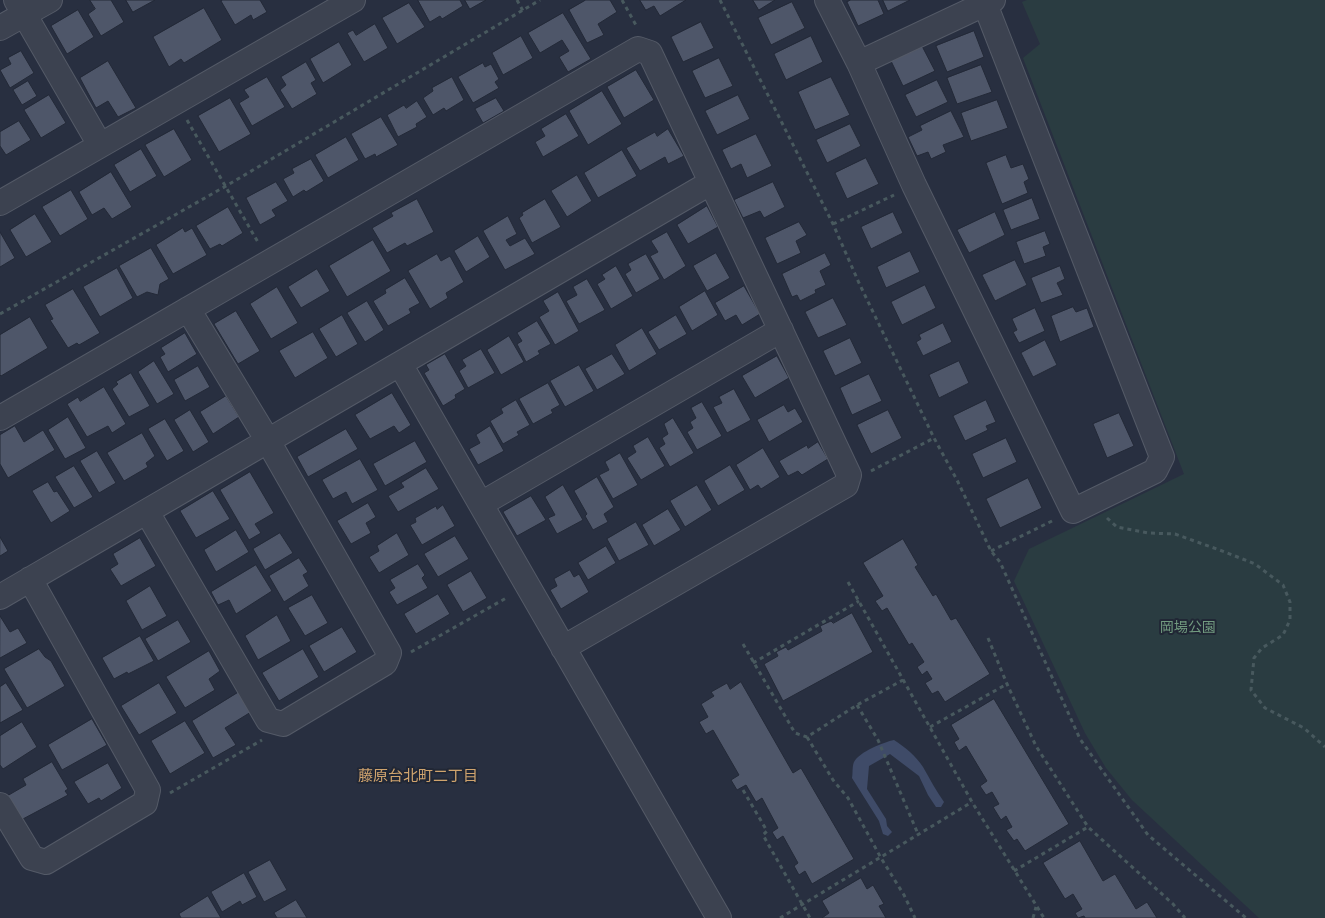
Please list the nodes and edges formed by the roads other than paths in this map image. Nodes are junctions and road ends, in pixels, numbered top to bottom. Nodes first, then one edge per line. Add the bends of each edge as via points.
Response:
1 (50, 0) edge
2 (353, 0) edge
3 (828, 0) edge
4 (989, 2) edge
5 (20, 8) edge
6 (0, 28) edge
7 (859, 63) junction
8 (100, 145) junction
9 (710, 182) junction
10 (0, 203) edge
11 (188, 309) junction
12 (781, 330) junction
13 (400, 364) junction
14 (0, 418) edge
15 (268, 441) junction
16 (481, 504) junction
17 (147, 512) junction
18 (30, 580) junction
19 (0, 597) edge
20 (562, 648) junction
21 (0, 805) edge
22 (719, 918) edge

1 - 5 street
2 - 8 street
3 - 7 street
4 - 7 street
4 - 7 street via 1162,457 1155,471 1096,501 1073,511 914,185
5 - 6 street
5 - 8 street
8 - 10 street
9 - 11 street via 650,53 638,49
9 - 12 street
9 - 13 street
11 - 14 street
11 - 15 street
12 - 16 street
12 - 20 street via 849,475 846,484
13 - 15 street
13 - 16 street
15 - 17 street
15 - 17 street via 389,653 385,663 283,724 268,720
16 - 20 street
17 - 18 street
18 - 19 street
18 - 21 street via 148,790 146,803 46,862 32,858
20 - 22 street

